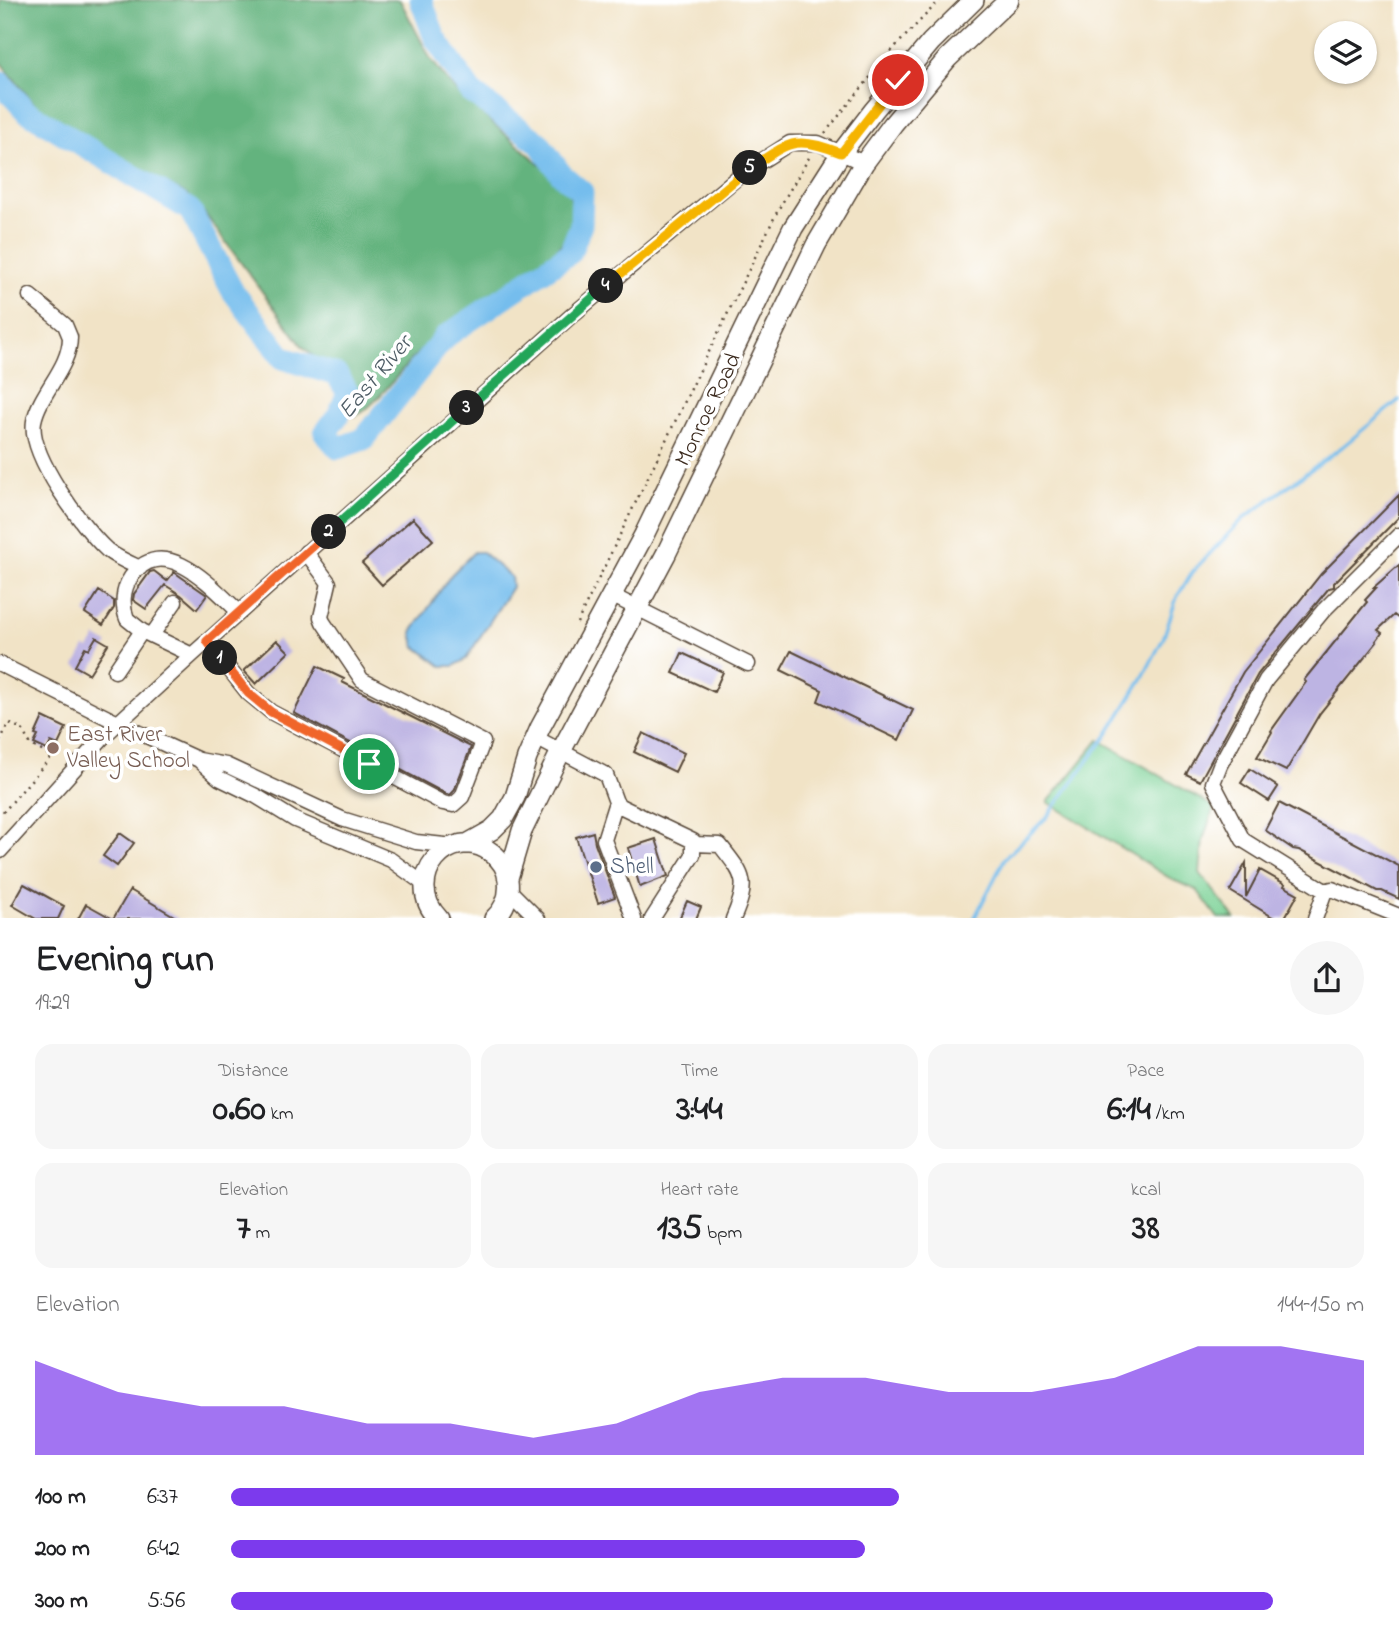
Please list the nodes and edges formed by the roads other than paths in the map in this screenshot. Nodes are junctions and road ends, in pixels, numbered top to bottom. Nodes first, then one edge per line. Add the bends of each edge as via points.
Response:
1 (974, 0) edge
2 (1009, 0) edge
3 (841, 153) junction
4 (864, 163) junction
5 (30, 296) dead end
6 (1399, 535) edge
7 (306, 552) junction
8 (140, 568) junction
9 (611, 595) junction
10 (176, 602) dead end
11 (638, 607) junction
12 (239, 612) junction
13 (147, 633) junction
14 (207, 641) junction
15 (192, 655) junction
16 (0, 664) edge
17 (748, 664) dead end
18 (115, 671) dead end
19 (118, 723) junction
20 (536, 738) junction
21 (560, 753) junction
22 (199, 760) junction
23 (615, 802) junction
24 (462, 845) junction
25 (694, 845) junction
26 (0, 851) edge
27 (508, 884) junction
28 (1325, 891) junction
29 (425, 892) junction
30 (1399, 916) edge
31 (418, 918) edge
32 (438, 918) edge
33 (495, 918) edge
34 (537, 918) edge
35 (634, 918) edge
36 (653, 918) edge
37 (733, 918) edge
38 (1315, 918) edge

1 - 3 main road, Monroe Road via 931,42
2 - 4 main road, Monroe Road via 948,58
3 - 4 street
3 - 7 street via 818,144 790,143 744,172 570,317
3 - 9 main road, Monroe Road via 793,228
4 - 11 main road, Monroe Road via 816,245
5 - 8 street via 65,325 70,337 61,367 34,421 38,449 93,535 116,556
6 - 28 street via 1323,611 1266,680 1213,783 1243,840
7 - 12 street
7 - 14 street via 329,583 323,622 362,680 483,742 462,797 453,804 443,803 293,726 248,693
8 - 12 street via 158,560 184,565
8 - 13 street via 126,585 123,603 127,619
9 - 11 street
9 - 20 main road, Monroe Road
10 - 13 street
11 - 17 street
11 - 21 main road, Monroe Road
12 - 14 street
13 - 15 street
13 - 18 street
14 - 15 street
15 - 19 street
16 - 19 street
19 - 22 street
19 - 26 street
20 - 21 street
20 - 24 main road, Monroe Road via 503,819
21 - 23 street via 606,775
21 - 27 main road, Monroe Road via 522,831
22 - 24 street via 226,765 371,830 416,842
22 - 29 street via 219,778 295,820 391,860
23 - 25 street
23 - 35 street via 604,839
24 - 27 main road via 479,846 498,858
24 - 29 main road, Monroe Road via 434,860 427,871
25 - 36 street via 694,855
25 - 37 street via 720,845 742,874 742,898
27 - 33 main road, Monroe Road via 506,903
27 - 34 street
28 - 30 street via 1332,889
28 - 38 street
29 - 31 main road
29 - 32 main road

